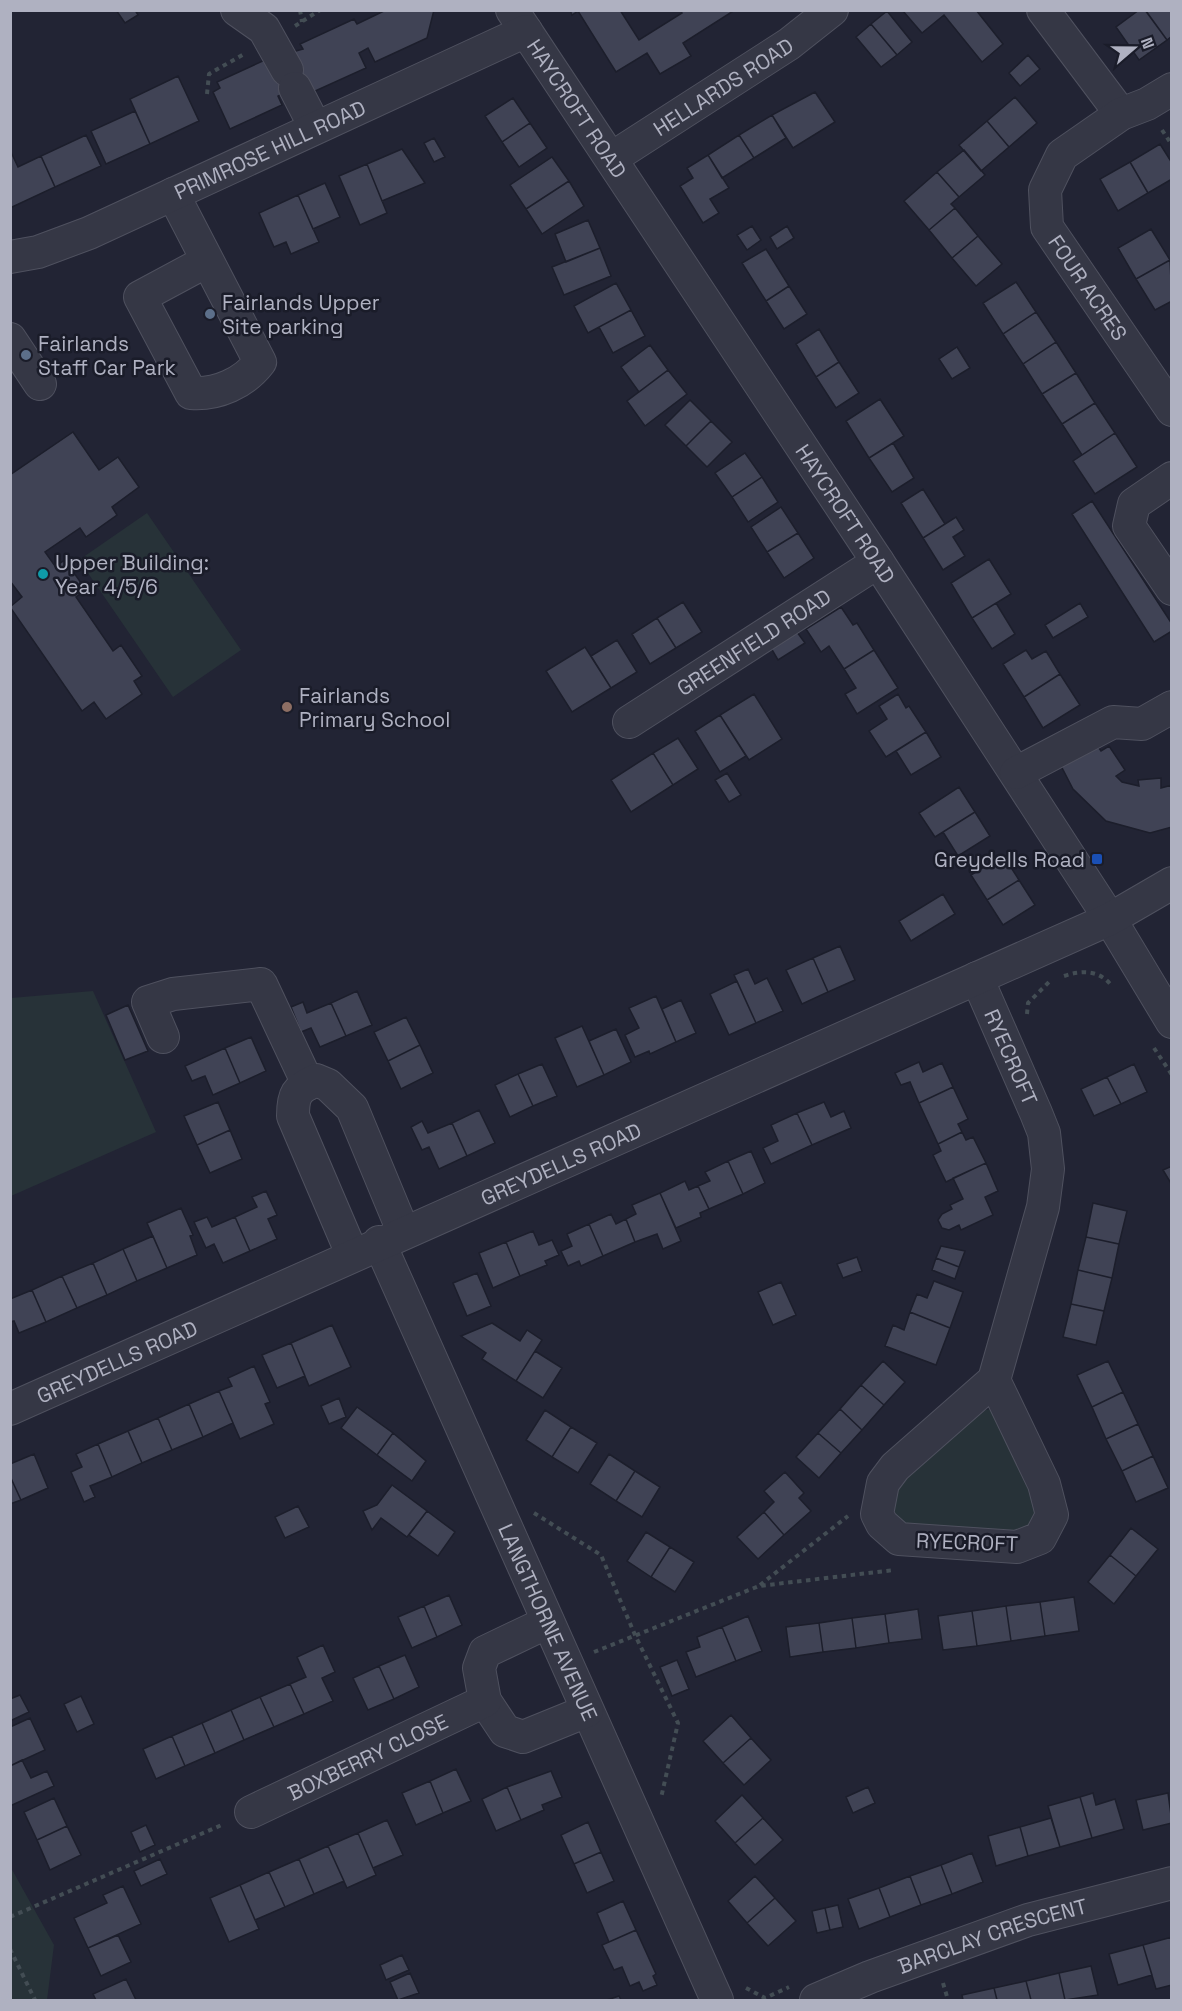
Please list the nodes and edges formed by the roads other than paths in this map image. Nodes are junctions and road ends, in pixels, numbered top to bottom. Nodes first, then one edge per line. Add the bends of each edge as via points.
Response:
1 (237, 10) edge
2 (832, 10) edge
3 (1043, 10) edge
4 (520, 21) edge
5 (1172, 90) edge
6 (1121, 114) junction
7 (315, 127) junction
8 (612, 158) junction
9 (173, 194) junction
10 (10, 257) edge
11 (207, 261) dead end
12 (10, 339) edge
13 (40, 384) dead end
14 (1172, 410) edge
15 (1172, 478) edge
16 (879, 562) junction
17 (1172, 589) edge
18 (1172, 707) edge
19 (629, 722) dead end
20 (1016, 773) junction
21 (1172, 883) edge
22 (1110, 918) junction
23 (977, 978) junction
24 (1172, 1022) edge
25 (163, 1037) dead end
26 (308, 1084) junction
27 (378, 1243) junction
28 (994, 1380) junction
29 (10, 1408) edge
30 (548, 1622) junction
31 (485, 1701) junction
32 (587, 1711) junction
33 (251, 1812) road end
34 (1172, 1883) edge
35 (805, 1993) edge
36 (714, 1995) edge

1 - 7 street via 264,29
2 - 8 street, HELLARDS ROAD via 789,44
3 - 6 street
4 - 7 street, PRIMROSE HILL ROAD
4 - 8 street, HAYCROFT ROAD
5 - 6 street, FOUR ACRES
6 - 14 street, FOUR ACRES via 1062,155 1045,189 1047,227
7 - 9 street, PRIMROSE HILL ROAD
8 - 16 street, HAYCROFT ROAD
9 - 10 street, PRIMROSE HILL ROAD via 89,233 38,252
9 - 11 street
12 - 13 street
15 - 17 street via 1134,504 1129,526
16 - 19 street, GREENFIELD ROAD
16 - 20 street, HAYCROFT ROAD
18 - 20 street via 1142,724 1113,722
20 - 22 street, HAYCROFT ROAD
21 - 22 street, GREYDELLS ROAD
22 - 23 street, GREYDELLS ROAD
22 - 24 street, HAYCROFT ROAD
23 - 27 street, GREYDELLS ROAD
23 - 28 street, RYECROFT via 1044,1133 1048,1169 1043,1207
25 - 26 street via 148,1002 173,994 261,984
26 - 27 street via 316,1080 328,1085 352,1108
26 - 27 street via 298,1088 293,1098 293,1116
27 - 29 street, GREYDELLS ROAD
27 - 30 street, LANGTHORNE AVENUE
28 - 28 street, RYECROFT via 1050,1500 1052,1515 1040,1538 1017,1547 899,1539 877,1514 883,1483
30 - 31 street via 485,1652 479,1668
30 - 32 street, LANGTHORNE AVENUE
31 - 32 street via 505,1731 523,1737
31 - 33 street, BOXBERRY CLOSE
32 - 36 street, LANGTHORNE AVENUE
34 - 35 street, BARCLAY CRESCENT via 1028,1920 870,1977

